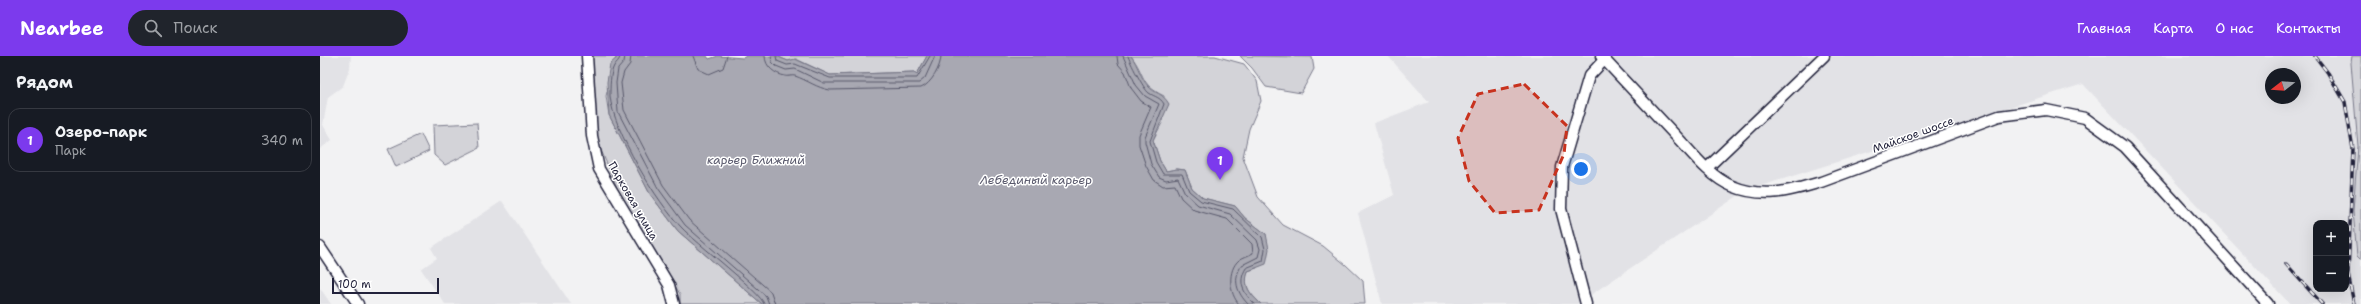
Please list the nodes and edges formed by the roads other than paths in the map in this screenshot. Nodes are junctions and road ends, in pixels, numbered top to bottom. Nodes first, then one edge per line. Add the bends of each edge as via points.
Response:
1 (587, 56) edge
2 (1824, 56) edge
3 (1602, 58) edge
4 (1707, 168) junction
5 (320, 247) edge
6 (358, 304) edge
7 (674, 304) edge
8 (1586, 304) edge
9 (2268, 304) edge

1 - 7 street, Парковая улица via 592,136 599,169 668,285
2 - 4 street
3 - 4 street, Майское шоссе
3 - 8 street via 1589,76 1562,167 1561,209
4 - 9 street, Майское шоссе via 1732,186 1762,194 1777,194 1821,182 1999,116 2046,110 2085,118 2125,147
5 - 6 street

